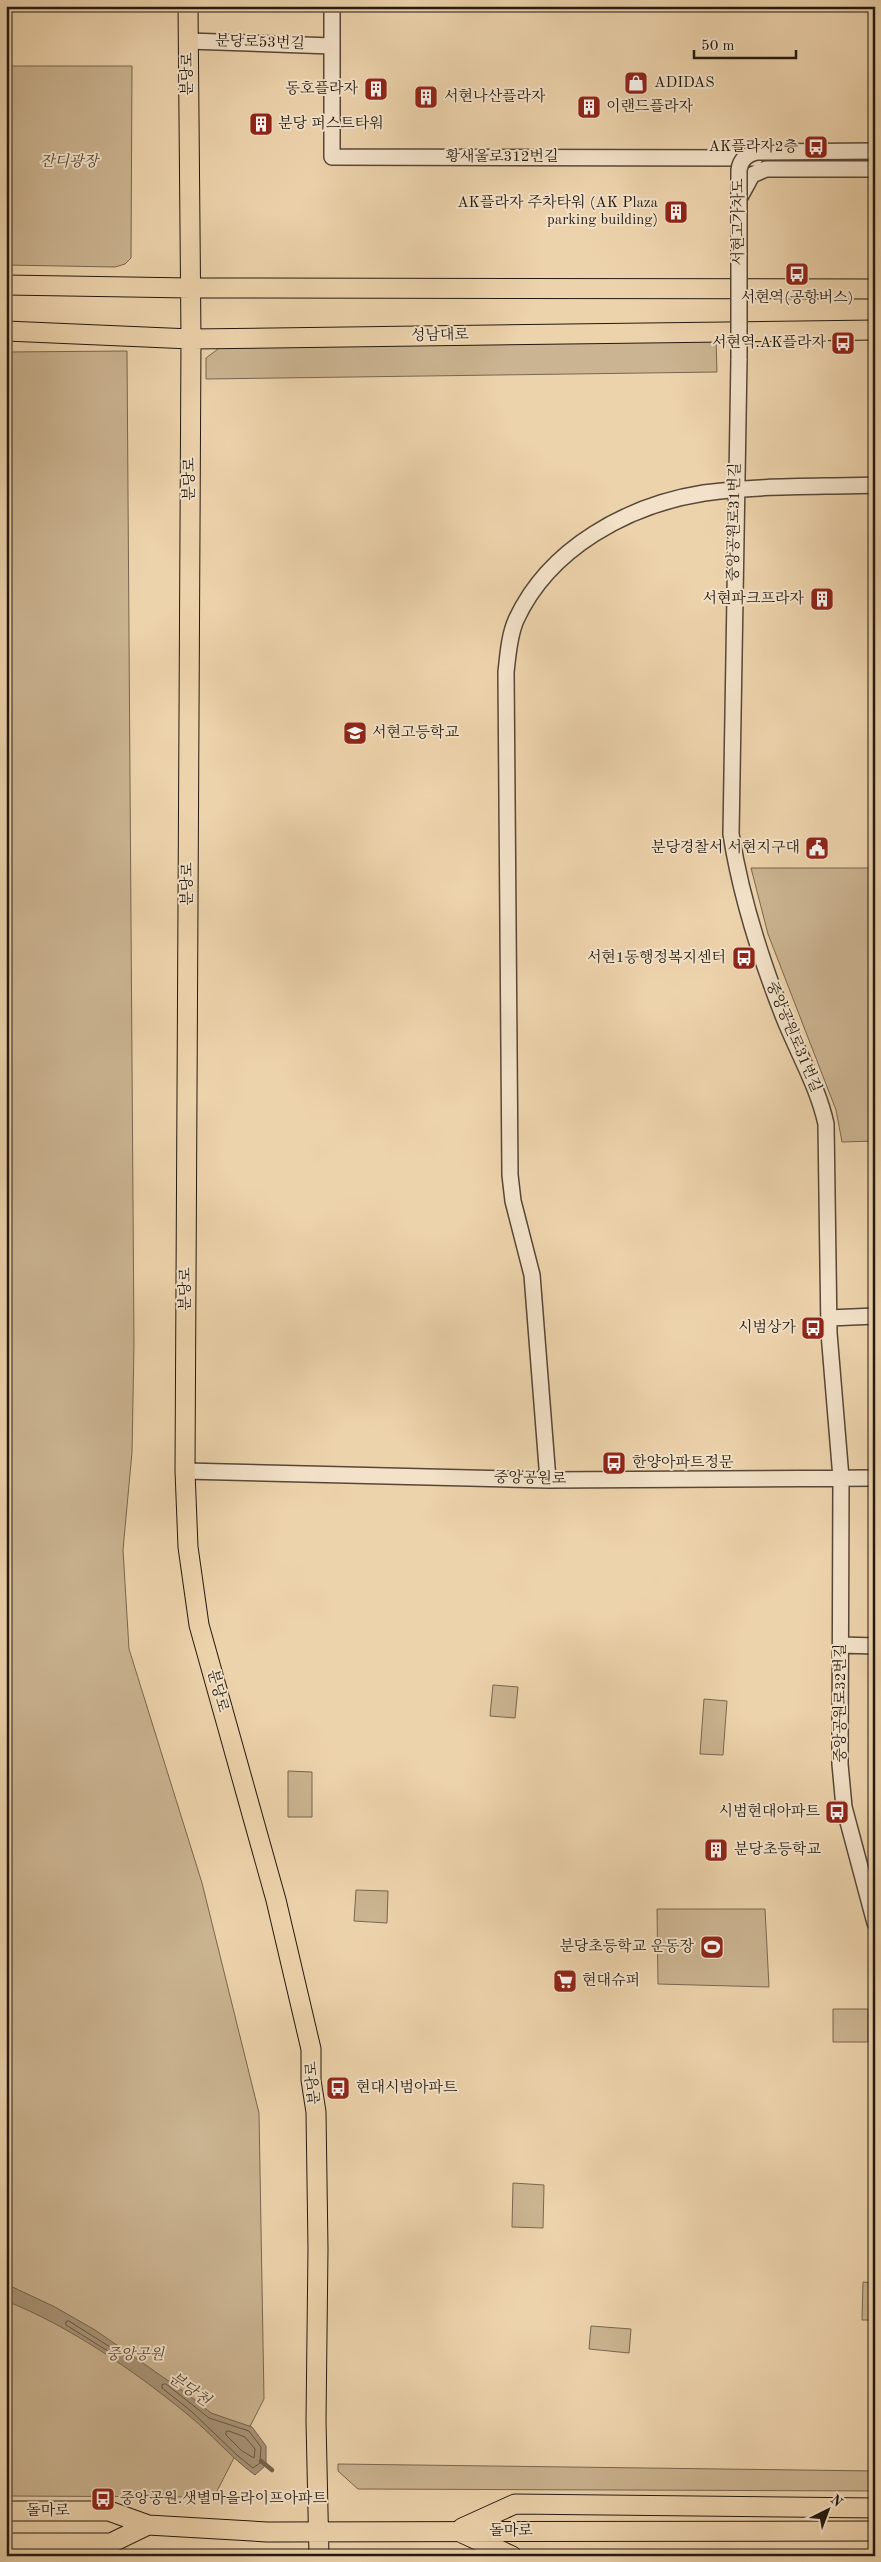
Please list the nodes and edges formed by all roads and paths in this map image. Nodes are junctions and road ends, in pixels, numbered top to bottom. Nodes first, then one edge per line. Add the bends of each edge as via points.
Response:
1 (188, 6) edge
2 (332, 6) edge
3 (188, 41) junction
4 (332, 46) junction
5 (875, 151) edge
6 (875, 158) edge
7 (875, 169) edge
8 (739, 199) junction
9 (6, 285) edge
10 (190, 288) junction
11 (875, 289) edge
12 (875, 330) edge
13 (6, 331) edge
14 (191, 339) junction
15 (739, 359) joint
16 (875, 485) edge
17 (736, 489) junction
18 (875, 1316) edge
19 (828, 1318) junction
20 (185, 1471) junction
21 (841, 1478) junction
22 (875, 1478) edge
23 (548, 1480) junction
24 (841, 1645) junction
25 (875, 1646) edge
26 (875, 1923) edge
27 (875, 2508) edge
28 (6, 2511) edge
29 (148, 2525) junction
30 (456, 2530) junction
31 (875, 2531) edge
32 (318, 2533) junction
33 (6, 2542) edge
34 (319, 2556) edge
35 (512, 2556) edge

1 - 3 main road, 분당로
2 - 4 street, 황새울로312번길
3 - 4 street, 분당로53번길
3 - 10 main road, 분당로
4 - 6 street, 황새울로312번길 via 332,157
5 - 8 street, 서현고가차도, bridge via 751,154 740,165
7 - 8 street via 766,169 752,175
8 - 15 street, 서현고가차도, bridge
9 - 10 main road
10 - 11 main road
10 - 14 main road, 분당로
12 - 14 main road, 성남대로
13 - 14 main road, 성남대로
14 - 20 main road, 분당로
15 - 17 street, 중앙공원로31번길
16 - 17 street
17 - 19 street, 중앙공원로31번길 via 731,834 739,883 754,938 821,1103 826,1124
17 - 23 street via 702,493 653,505 596,533 559,561 539,584 524,605 511,637 506,672 510,1175 532,1275
18 - 19 street
19 - 21 street, 중앙공원로31번길
20 - 23 street, 중앙공원로
20 - 32 main road, 분당로 via 188,1546 199,1625 276,1900 311,2049 316,2112 318,2249
21 - 22 street, 중앙공원로
21 - 23 street, 중앙공원로
21 - 24 street, 중앙공원로32번길
24 - 25 street
24 - 26 street, 중앙공원로32번길 via 840,1764 844,1807
27 - 30 main road via 515,2504
28 - 29 main road, 돌마로 via 109,2511
29 - 32 main road, 돌마로
29 - 33 main road, 돌마로 via 111,2542
30 - 31 main road, 돌마로
30 - 32 main road, 돌마로
30 - 35 main road
32 - 34 main road, 분당로

